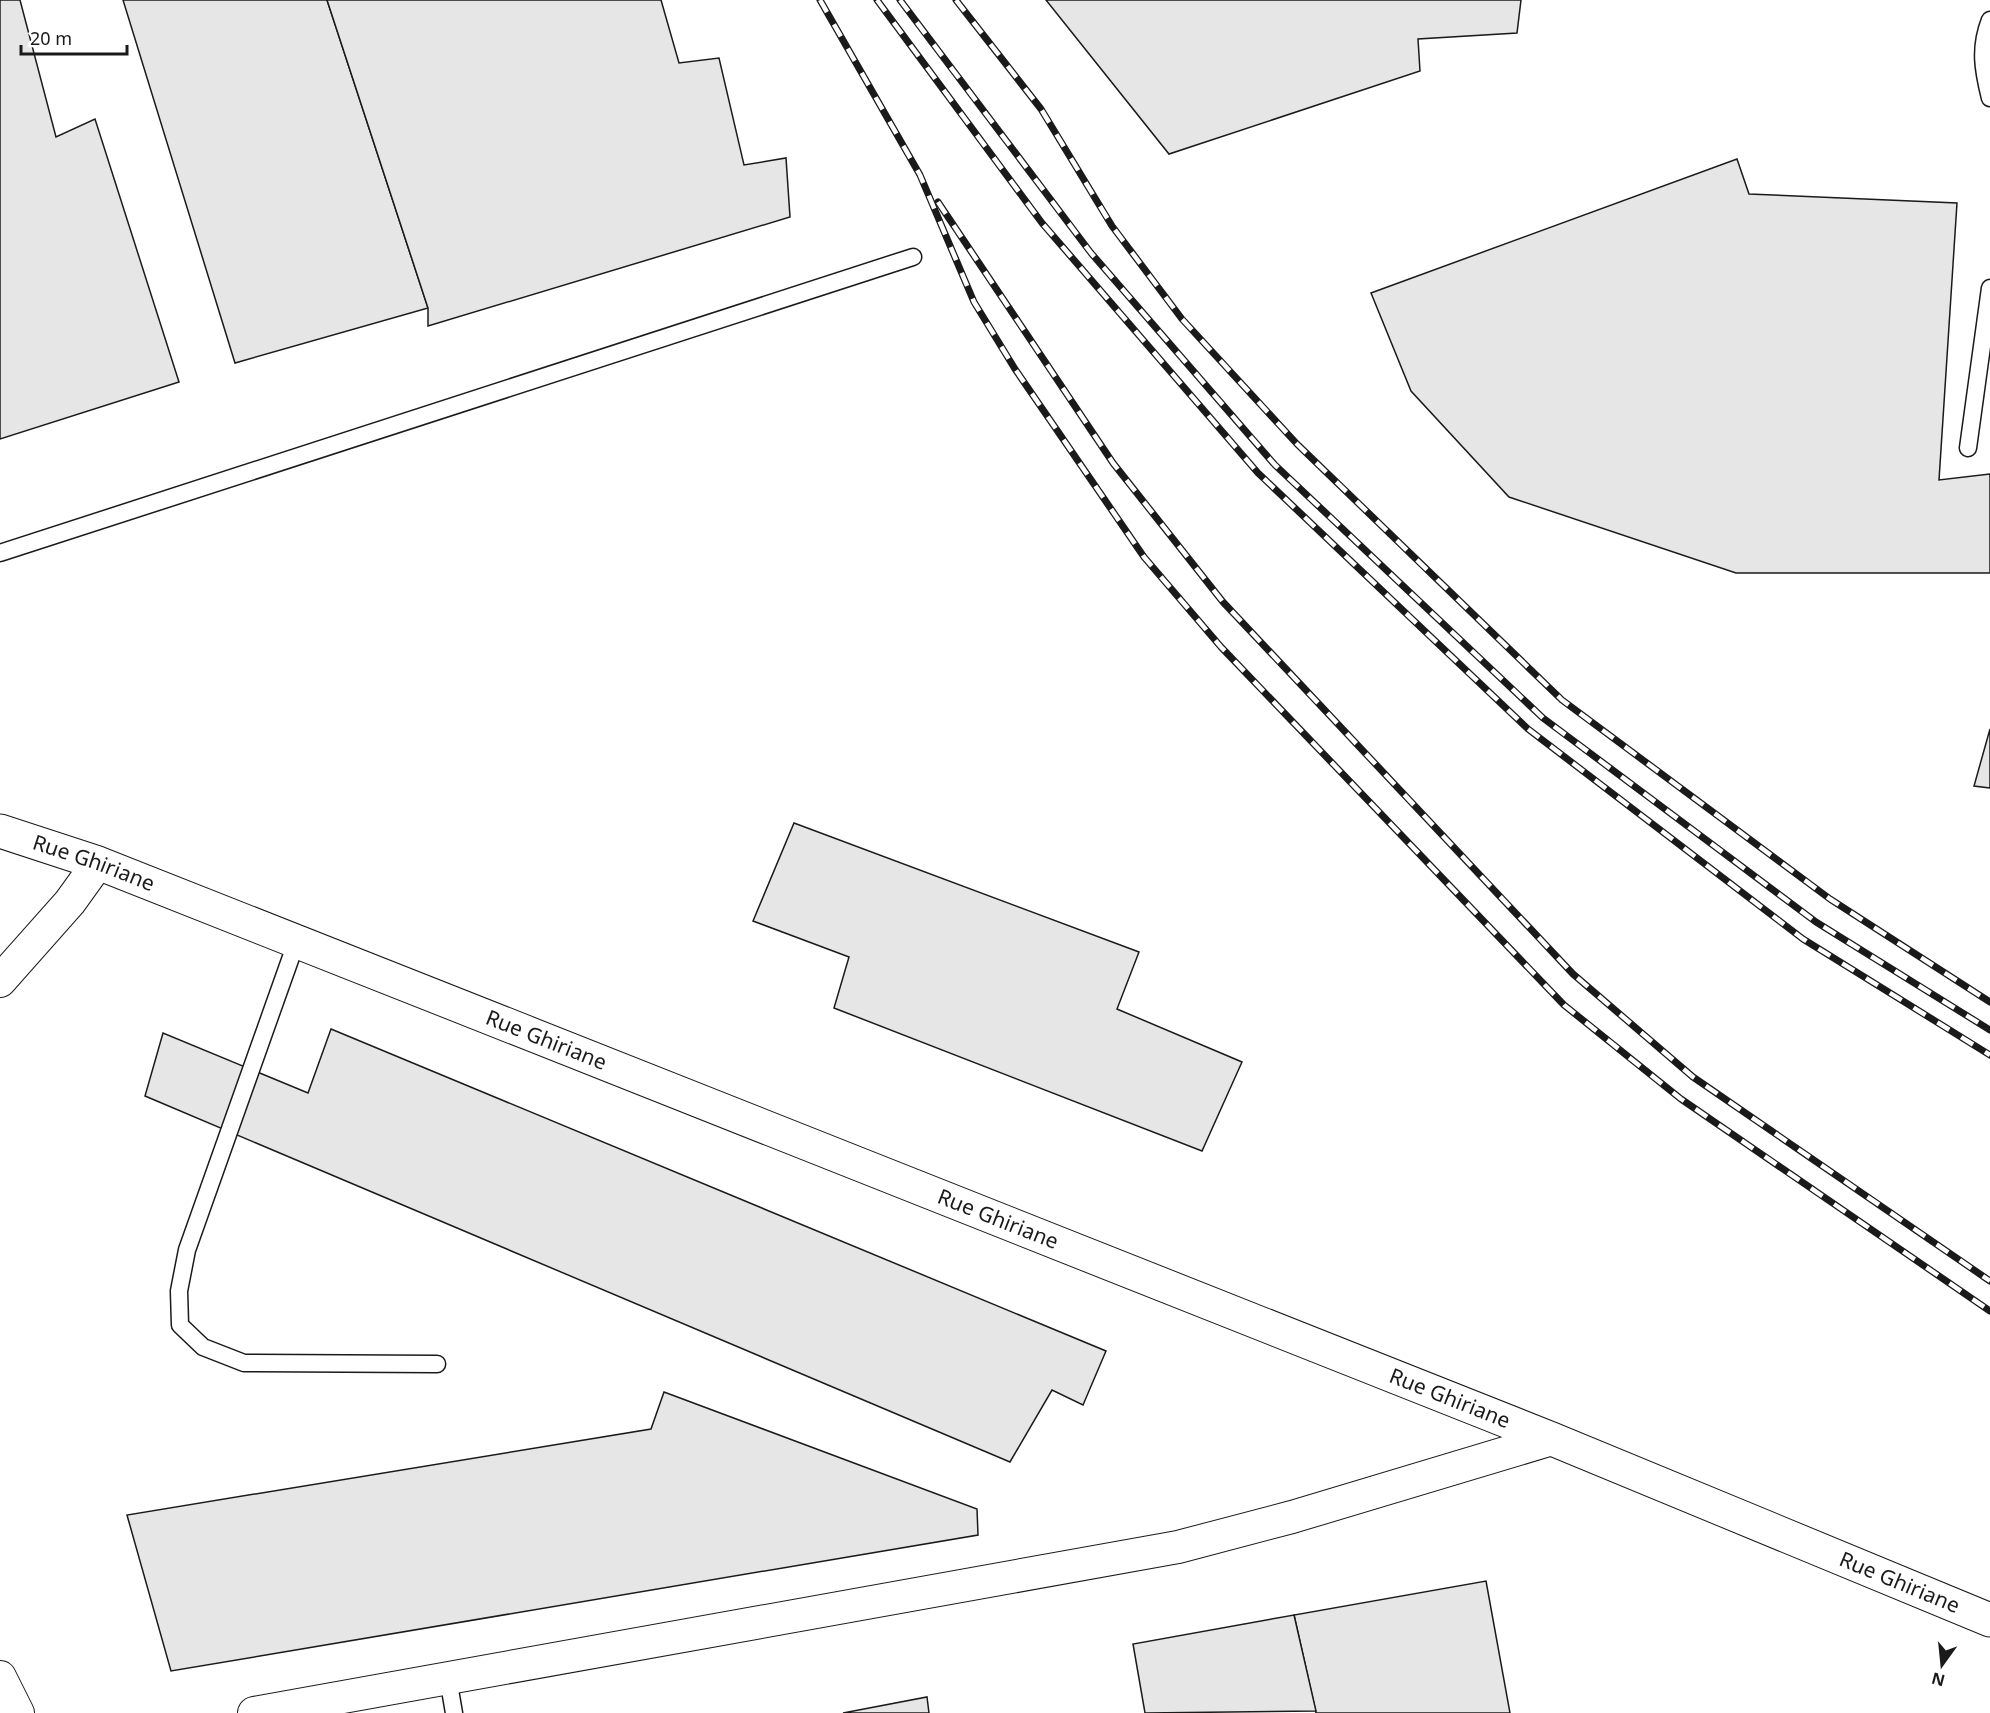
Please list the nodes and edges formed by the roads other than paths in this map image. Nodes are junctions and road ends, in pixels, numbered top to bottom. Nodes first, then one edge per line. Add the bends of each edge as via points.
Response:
1 (1990, 20) edge
2 (1990, 98) edge
3 (913, 257) dead end
4 (1990, 288) edge
5 (1968, 448) dead end
6 (0, 553) edge
7 (0, 831) edge
8 (98, 863) junction
9 (296, 943) junction
10 (12, 949) edge
11 (0, 981) edge
12 (437, 1364) dead end
13 (1552, 1439) junction
14 (1990, 1620) edge
15 (0, 1677) edge
16 (448, 1678) junction
17 (18, 1713) edge
18 (254, 1713) edge
19 (454, 1713) edge

1 - 2 lane via 1982,41 1982,68
3 - 6 lane
4 - 5 lane
7 - 8 street, Rue Ghiriane
8 - 9 street, Rue Ghiriane
8 - 10 street via 70,902
9 - 12 lane via 187,1250 179,1291 180,1325 203,1347 244,1363
9 - 13 street, Rue Ghiriane
10 - 11 street
13 - 14 street, Rue Ghiriane
13 - 16 street via 1178,1547
15 - 17 street
16 - 18 street
16 - 19 lane

